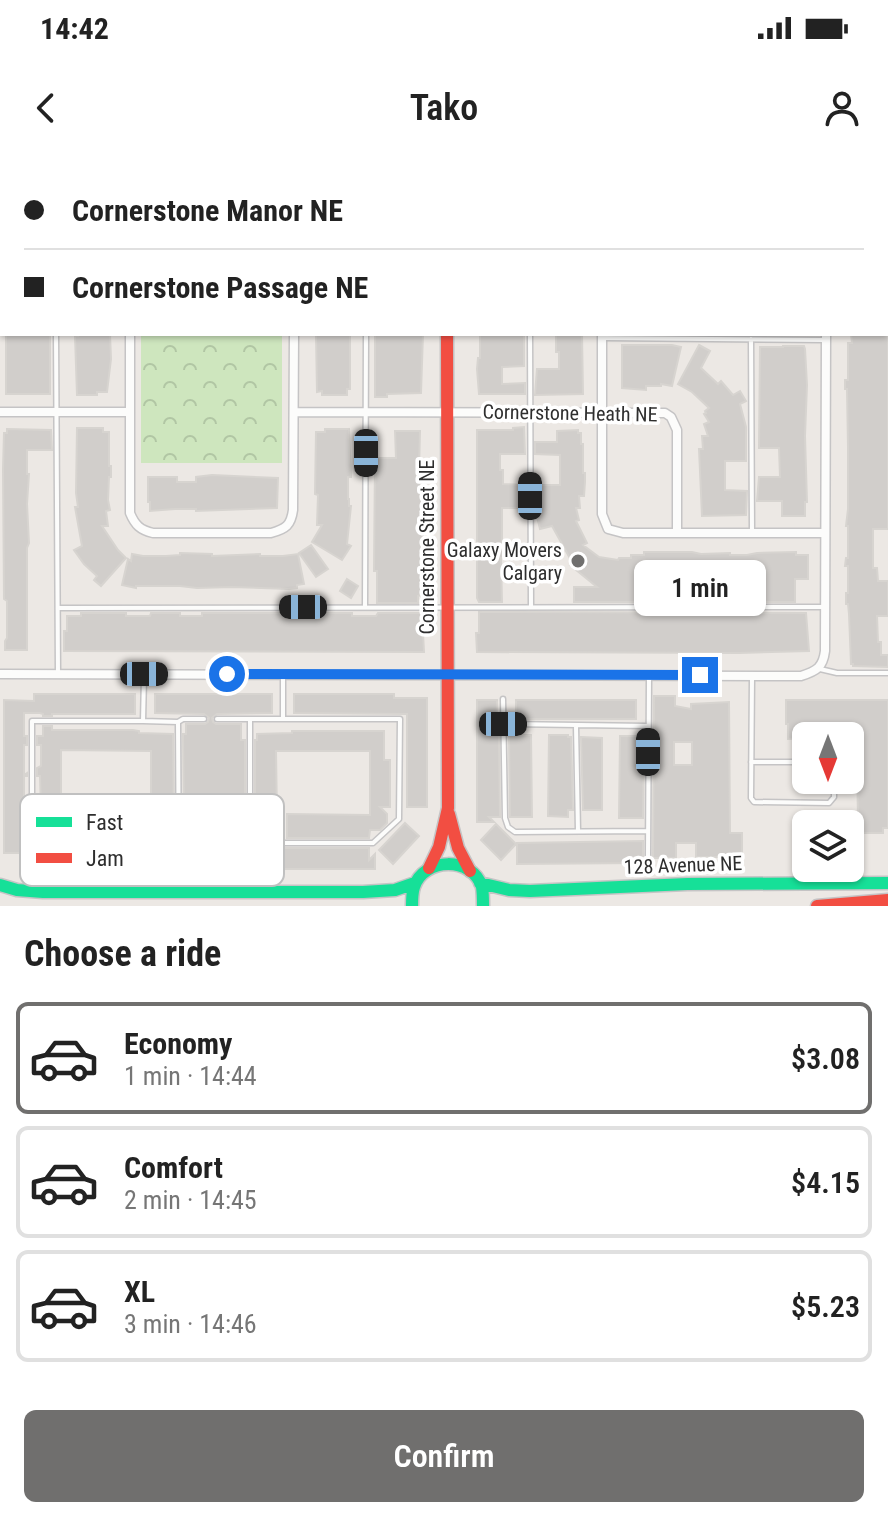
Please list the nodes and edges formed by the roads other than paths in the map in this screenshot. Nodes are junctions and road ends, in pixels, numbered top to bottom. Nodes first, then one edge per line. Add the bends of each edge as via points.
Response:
1 (56, 336) edge
2 (130, 336) edge
3 (294, 336) edge
4 (366, 336) edge
5 (447, 336) edge
6 (530, 336) edge
7 (602, 336) edge
8 (826, 337) edge
9 (751, 339) junction
10 (0, 412) edge
11 (57, 412) junction
12 (130, 412) junction
13 (294, 412) junction
14 (366, 412) junction
15 (447, 412) junction
16 (530, 412) junction
17 (602, 412) junction
18 (677, 533) junction
19 (752, 533) junction
20 (825, 533) junction
21 (365, 607) junction
22 (447, 607) junction
23 (531, 607) junction
24 (825, 607) junction
25 (58, 608) junction
26 (820, 669) junction
27 (888, 673) edge
28 (0, 674) edge
29 (58, 674) junction
30 (144, 674) junction
31 (283, 674) junction
32 (447, 674) junction
33 (649, 675) junction
34 (752, 676) junction
35 (503, 699) dead end
36 (204, 719) dead end
37 (217, 719) dead end
38 (250, 719) junction
39 (283, 719) junction
40 (143, 721) junction
41 (178, 722) junction
42 (503, 724) junction
43 (576, 725) junction
44 (648, 726) junction
45 (751, 762) junction
46 (792, 762) edge
47 (32, 794) edge
48 (179, 794) edge
49 (250, 794) edge
50 (834, 794) edge
51 (448, 808) junction
52 (578, 831) junction
53 (648, 831) junction
54 (284, 843) edge
55 (648, 856) dead end
56 (429, 868) junction
57 (470, 871) junction
58 (887, 882) edge
59 (415, 883) junction
60 (480, 883) junction
61 (0, 885) edge
62 (179, 886) edge
63 (249, 886) edge
64 (179, 892) junction
65 (249, 892) junction
66 (888, 900) edge
67 (412, 906) edge
68 (483, 906) edge
69 (817, 906) edge

1 - 11 lane
2 - 12 street
3 - 13 street
4 - 14 lane
5 - 15 street, Cornerstone Street NE
6 - 16 lane
7 - 9 lane
7 - 17 street
8 - 9 lane
8 - 20 street
9 - 19 lane
10 - 11 street
11 - 12 street
11 - 25 lane
12 - 13 street via 130,513 142,530 153,533 284,530 293,510
13 - 14 street, Cornerstone Heath NE
14 - 15 street, Cornerstone Heath NE
14 - 21 lane
15 - 16 street, Cornerstone Heath NE
15 - 22 street, Cornerstone Street NE
16 - 17 street, Cornerstone Heath NE
16 - 23 lane
17 - 18 street, Cornerstone Heath NE via 659,412 676,423
17 - 18 street via 602,514 608,529
18 - 19 street
19 - 20 street
20 - 24 street
21 - 22 lane
21 - 25 lane
22 - 23 lane
22 - 32 street, Cornerstone Street NE
23 - 24 lane
24 - 26 street
25 - 29 lane
26 - 27 lane
26 - 34 street via 801,676
28 - 29 street
29 - 30 street
30 - 31 street
30 - 40 lane
31 - 32 street
31 - 39 lane
32 - 33 street
32 - 51 street, Cornerstone Street NE
33 - 34 street
33 - 44 lane
34 - 45 lane
35 - 42 lane
36 - 41 lane
37 - 38 lane
38 - 39 lane
38 - 49 lane
39 - 54 lane via 400,719 399,819 373,843
40 - 41 lane
40 - 47 lane via 32,721
41 - 48 lane
42 - 43 lane
42 - 52 lane via 508,827 515,832
43 - 44 lane
43 - 52 lane
44 - 53 lane
45 - 46 lane
45 - 50 lane via 754,802 829,803
51 - 56 street, Cornerstone Street NE
51 - 57 street, Cornerstone Street NE
52 - 53 lane
53 - 55 lane
56 - 57 street via 448,863
56 - 59 street
57 - 60 street, Cornerstone Street NE
58 - 60 street, 128 Avenue NE via 530,891
59 - 65 street via 381,891
59 - 67 street
60 - 68 street
61 - 64 street via 43,892
62 - 64 lane
63 - 65 lane
64 - 65 street
66 - 69 street

